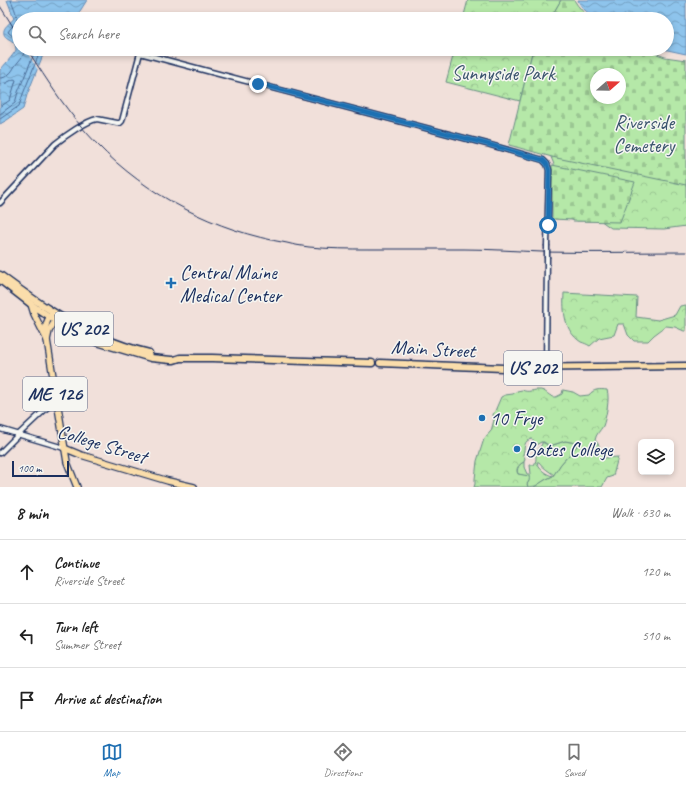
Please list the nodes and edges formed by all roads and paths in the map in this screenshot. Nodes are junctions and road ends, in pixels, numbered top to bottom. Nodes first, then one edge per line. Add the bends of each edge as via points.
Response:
1 (139, 56) edge
2 (151, 56) edge
3 (0, 203) edge
4 (0, 275) edge
5 (0, 280) edge
6 (31, 304) junction
7 (54, 316) junction
8 (47, 340) junction
9 (372, 363) joint
10 (380, 363) joint
11 (686, 366) edge
12 (546, 368) junction
13 (56, 397) junction
14 (0, 429) edge
15 (18, 434) junction
16 (64, 448) junction
17 (0, 453) edge
18 (77, 487) edge
19 (194, 487) edge

1 - 3 street, bridge via 124,118 120,123 97,118 66,136 50,149
2 - 12 street, bridge via 543,160 548,166 549,177
4 - 7 highway, Main Street / US 202
5 - 6 highway, Main Street / US 202
6 - 7 highway, Main Street / US 202
6 - 8 main road
7 - 8 main road via 45,328
7 - 9 highway, Main Street / US 202 via 70,330 97,342 158,359
8 - 13 main road, ME 126
9 - 10 main road, Main Street / US 202
10 - 12 highway, Main Street / US 202
11 - 12 highway, Main Street / US 202
13 - 15 street
13 - 16 main road, ME 126
14 - 15 street, College Street
15 - 16 street, College Street
15 - 17 street
16 - 18 main road, ME 126
16 - 19 main road, College Street

